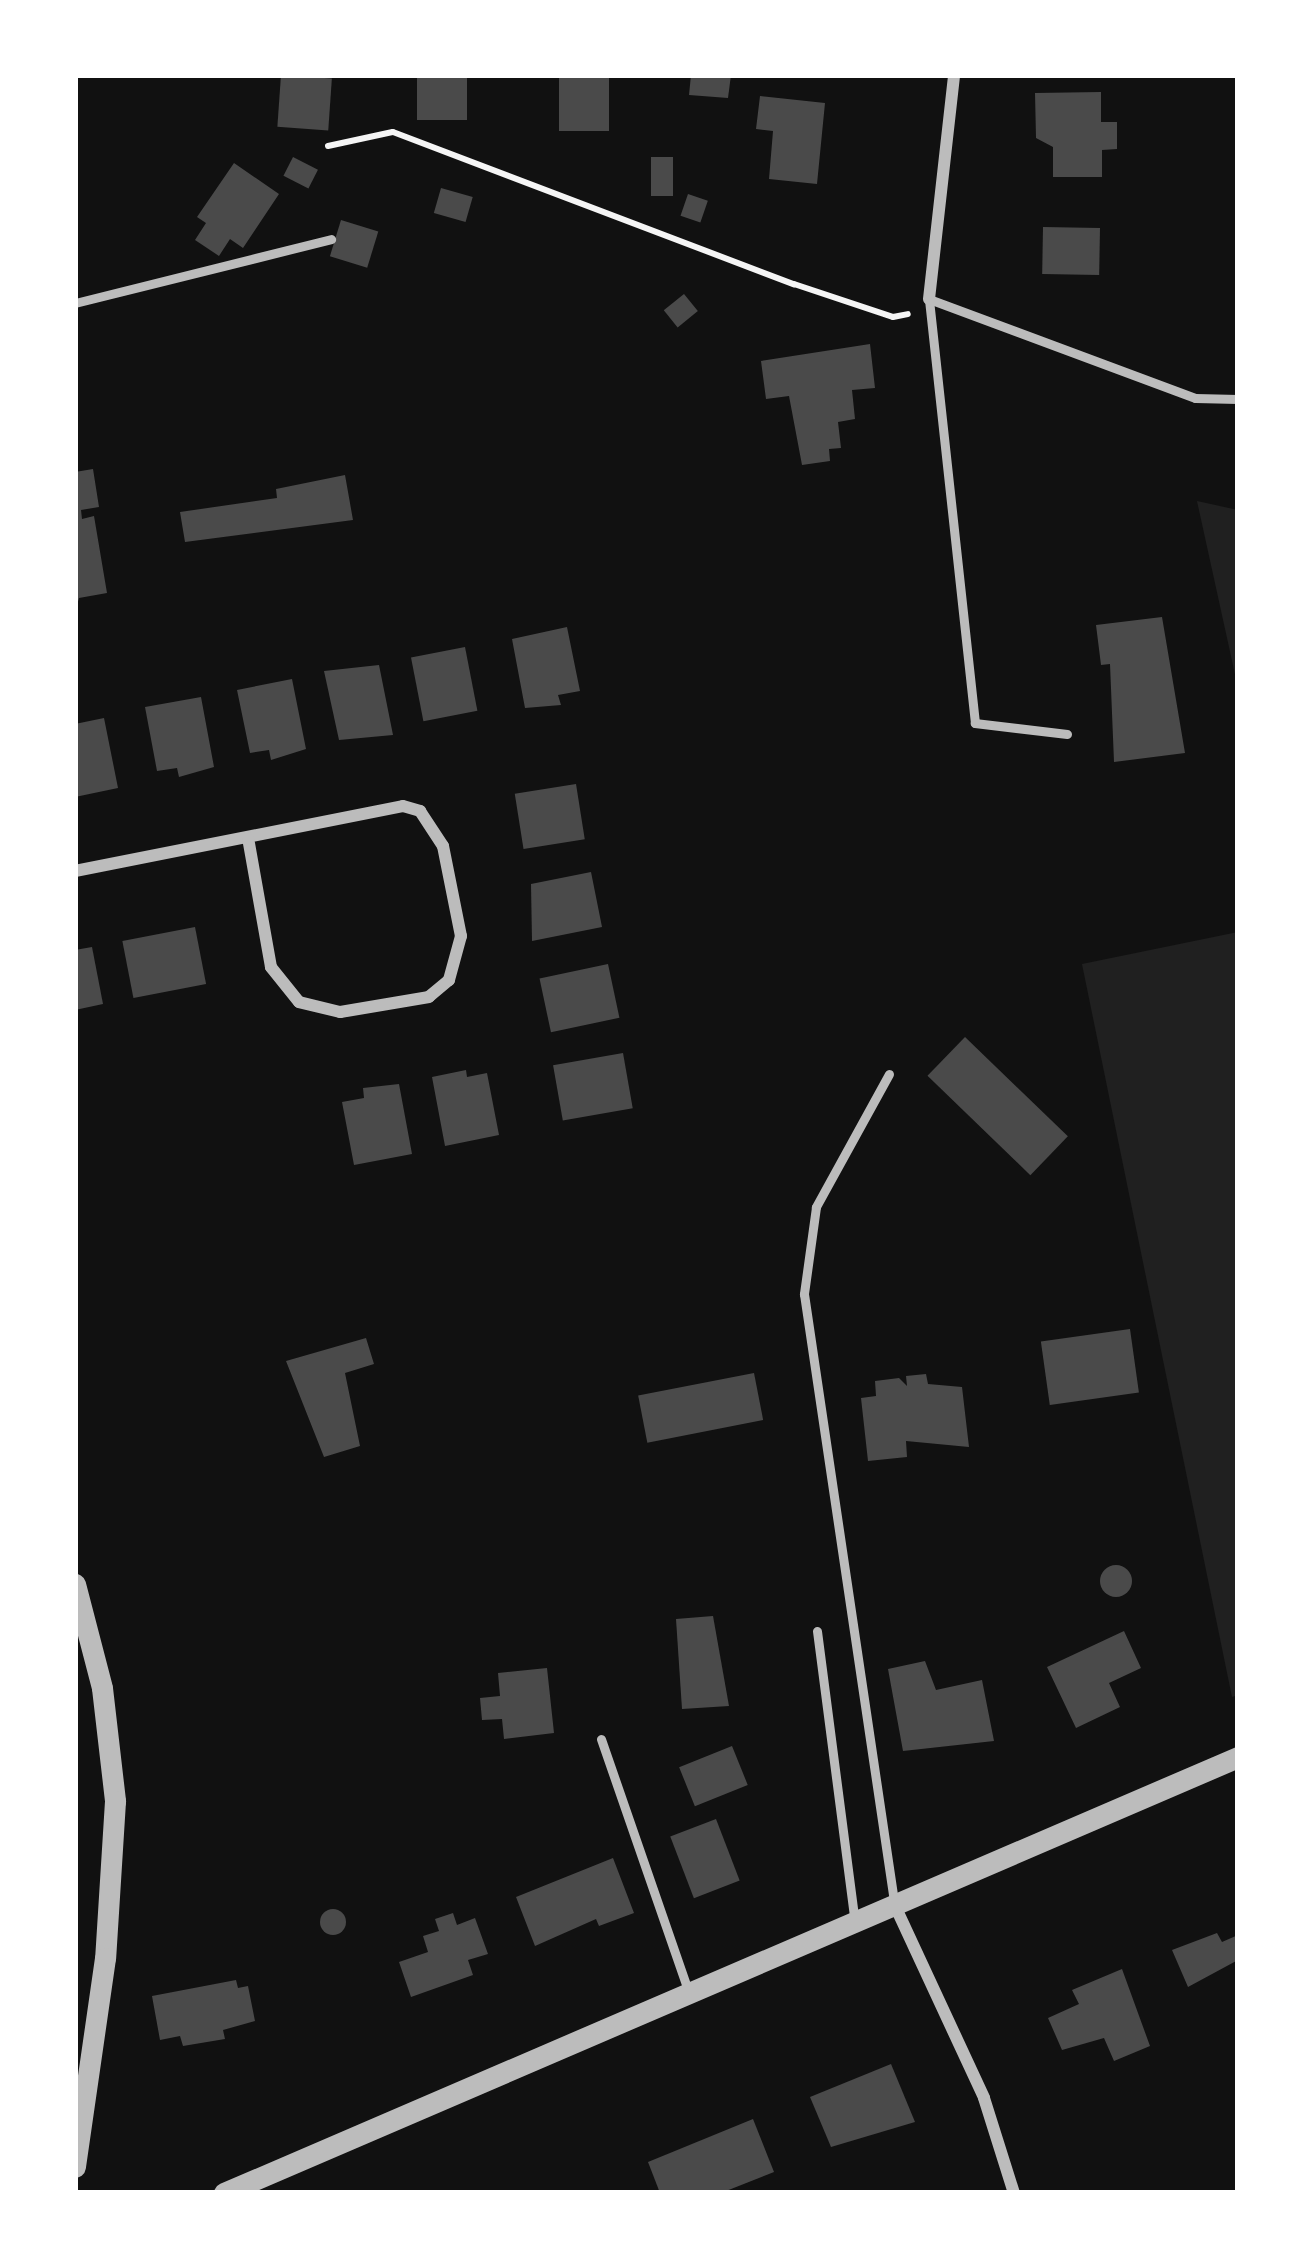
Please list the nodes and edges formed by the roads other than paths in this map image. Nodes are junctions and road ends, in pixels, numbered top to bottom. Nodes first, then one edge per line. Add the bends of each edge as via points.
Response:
1 (954, 75) edge
2 (331, 238) dead end
3 (929, 299) junction
4 (75, 303) edge
5 (1238, 399) edge
6 (1067, 734) dead end
7 (248, 838) junction
8 (75, 871) edge
9 (889, 1074) dead end
10 (75, 1584) edge
11 (817, 1630) dead end
12 (601, 1739) dead end
13 (1238, 1757) edge
14 (896, 1908) junction
15 (856, 1924) junction
16 (690, 1995) junction
17 (75, 2167) edge
18 (224, 2193) edge
19 (1014, 2193) edge

1 - 3 street
2 - 4 lane
3 - 5 lane via 1195,398
3 - 6 lane via 975,723
7 - 7 street via 271,967 299,1002 340,1012 429,997 448,980 460,936 442,846 420,811 404,806
7 - 8 street
9 - 14 lane via 816,1207 804,1294
10 - 17 street via 101,1688 115,1801 105,1958
11 - 15 lane
12 - 16 lane
13 - 14 street
14 - 15 street
14 - 19 street via 984,2098
15 - 16 street
16 - 18 street

